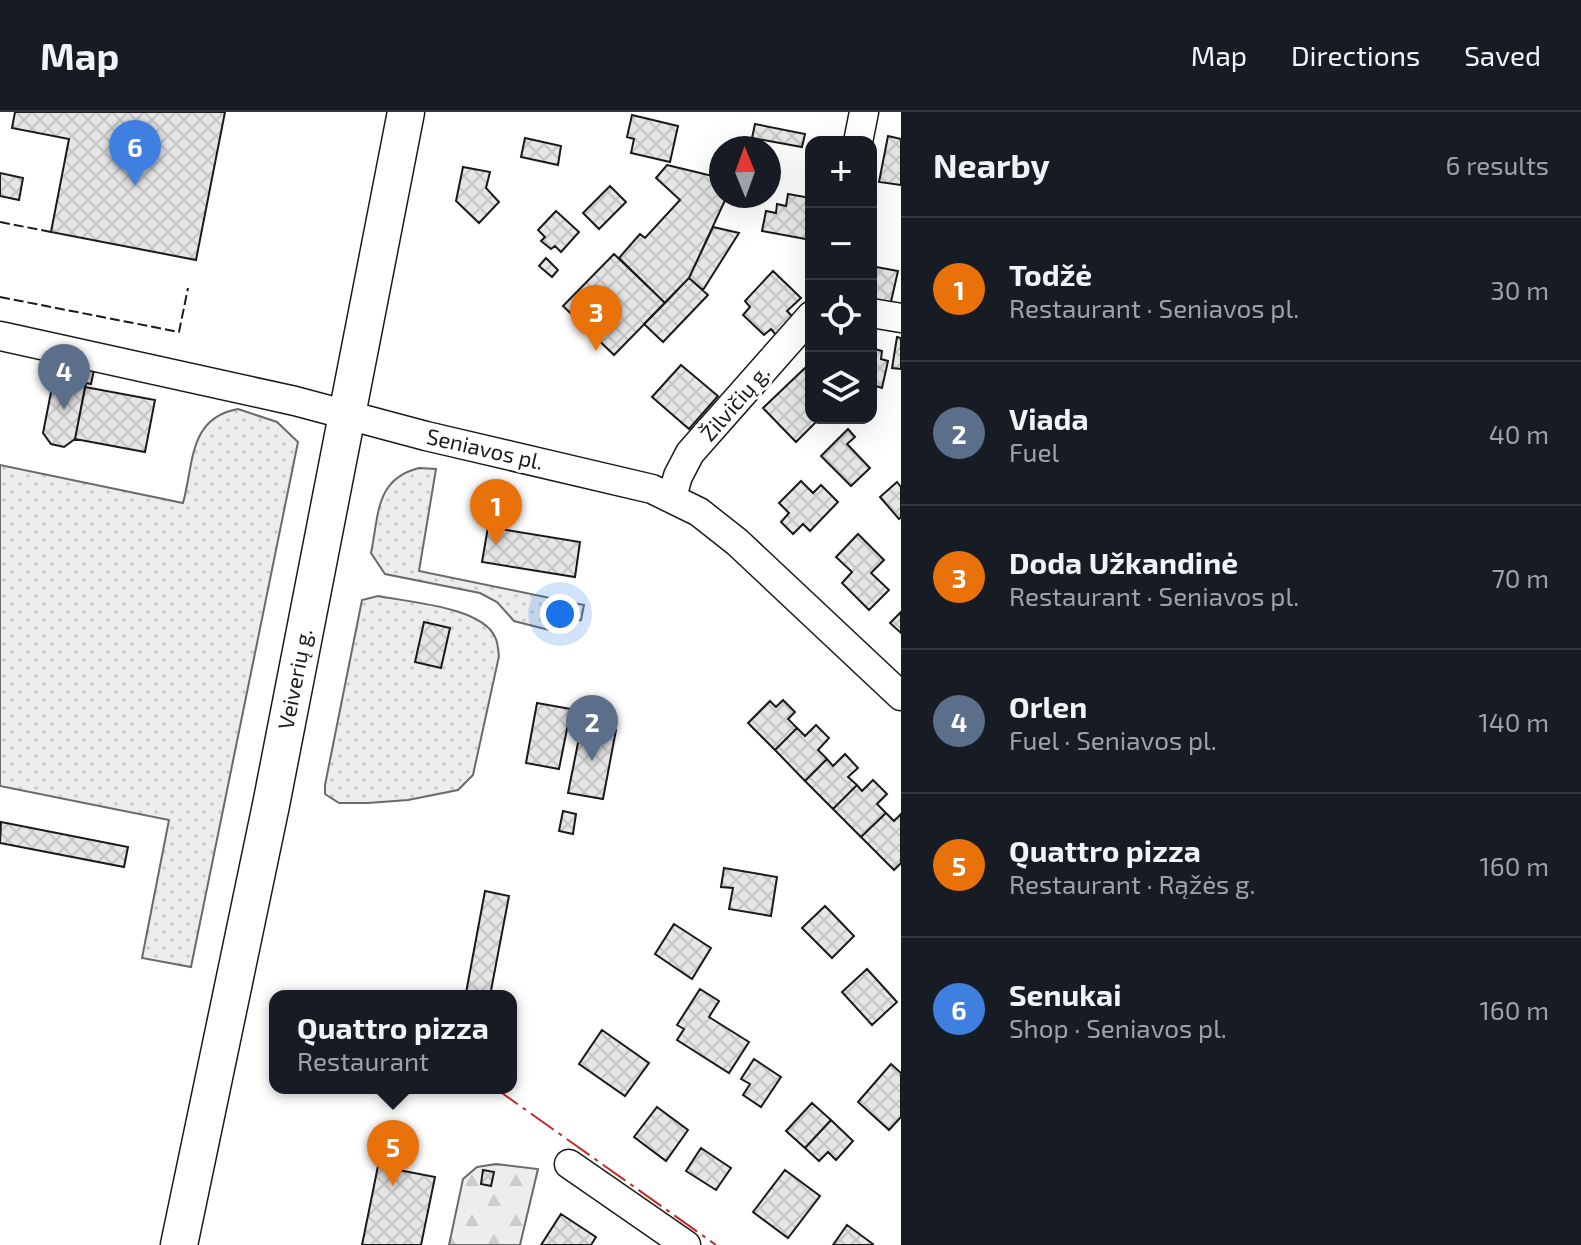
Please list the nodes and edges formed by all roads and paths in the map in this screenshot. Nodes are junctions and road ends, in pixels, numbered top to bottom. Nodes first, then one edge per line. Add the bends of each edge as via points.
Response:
1 (406, 112) edge
2 (864, 112) edge
3 (859, 136) edge
4 (877, 314) edge
5 (901, 318) edge
6 (805, 323) edge
7 (0, 336) edge
8 (345, 414) junction
9 (672, 497) junction
10 (901, 696) edge
11 (569, 1164) dead end
12 (179, 1245) edge
13 (686, 1245) edge

1 - 8 main road, Veiverių g.
2 - 3 street
4 - 5 street
6 - 9 street, Žilvičių g. via 690,453
7 - 8 street, Seniavos pl.
8 - 9 street, Seniavos pl. via 599,474
8 - 12 main road, Veiverių g. via 271,805
9 - 10 street, Seniavos pl. via 737,542
11 - 13 street

